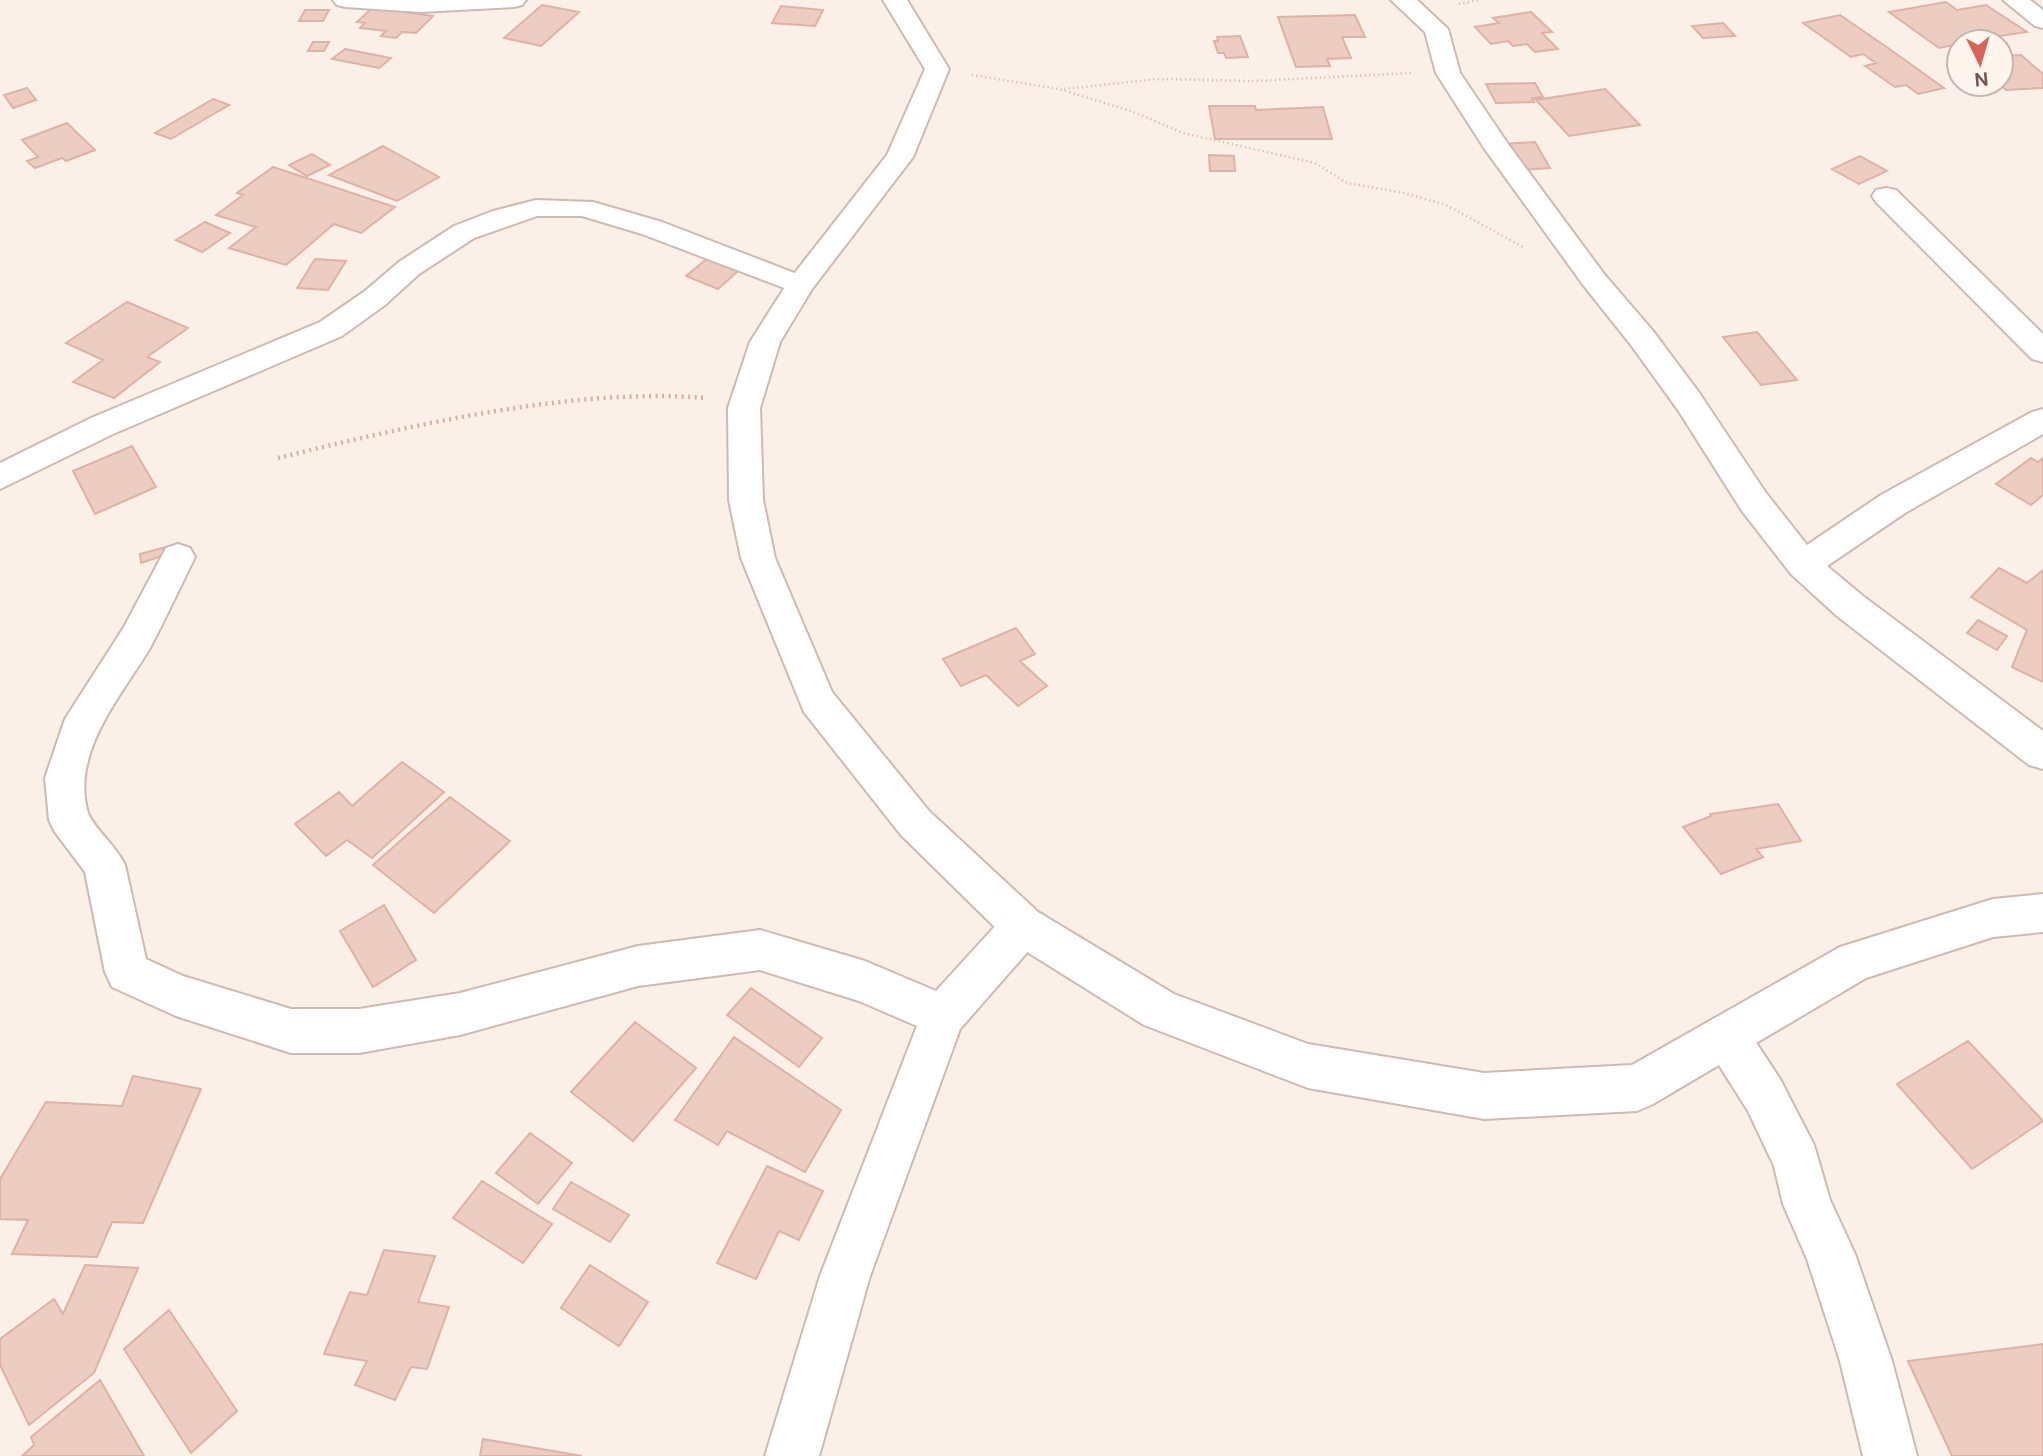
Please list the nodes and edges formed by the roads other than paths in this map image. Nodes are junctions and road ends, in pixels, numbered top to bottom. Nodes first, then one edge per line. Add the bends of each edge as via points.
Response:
1 (345, 0) edge
2 (514, 0) edge
3 (895, 0) edge
4 (1403, 0) edge
5 (2015, 0) edge
6 (2043, 21) edge
7 (1885, 195) dead end
8 (800, 285) junction
9 (2043, 352) edge
10 (2043, 420) edge
11 (0, 477) edge
12 (178, 556) dead end
13 (1803, 565) junction
14 (2043, 753) edge
15 (2043, 914) edge
16 (1023, 926) junction
17 (943, 1016) junction
18 (1726, 1036) junction
19 (792, 1456) edge
20 (1890, 1456) edge

1 - 2 street via 421,5
3 - 8 street via 937,69 900,157
4 - 13 street via 1436,29 1448,73 1542,212 1642,338 1754,502
5 - 6 street
7 - 9 street
8 - 11 street via 652,228 583,208 536,208 464,232 331,329 102,426
8 - 16 street via 765,342 744,408 746,500 758,558 817,701 915,824
10 - 13 street via 1893,504
12 - 17 street via 137,637 79,730 65,778 69,820 104,865 127,972 176,995 291,1031 359,1031 460,1014 638,966 760,950 865,982
13 - 14 street
15 - 18 street via 1993,918 1855,961
16 - 17 street
16 - 18 street via 1160,1010 1308,1066 1484,1096 1637,1088
17 - 19 street via 845,1276
18 - 20 street via 1765,1095 1797,1162 1807,1204 1830,1254 1866,1361

